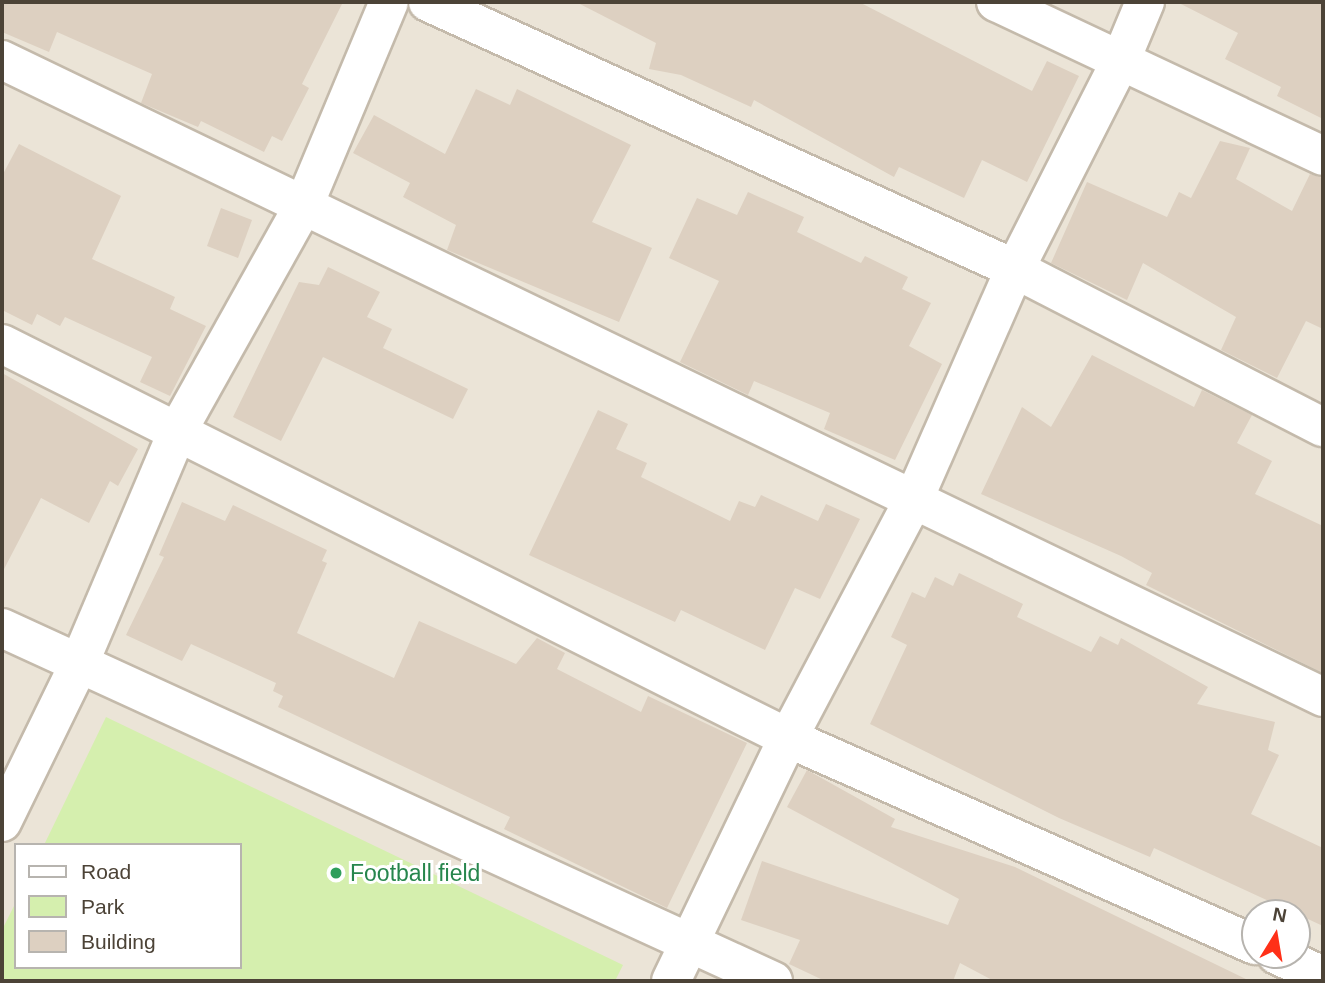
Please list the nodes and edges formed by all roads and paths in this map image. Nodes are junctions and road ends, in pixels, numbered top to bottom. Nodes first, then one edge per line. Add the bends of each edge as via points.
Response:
1 (389, 2) edge
2 (428, 2) edge
3 (996, 2) edge
4 (1144, 2) edge
5 (2, 60) edge
6 (1120, 62) junction
7 (1323, 156) edge
8 (303, 205) junction
9 (1015, 269) junction
10 (2, 344) edge
11 (1323, 427) edge
12 (178, 430) junction
13 (913, 501) junction
14 (2, 628) edge
15 (78, 666) junction
16 (1323, 698) edge
17 (788, 738) junction
18 (2, 822) edge
19 (1241, 939) edge
20 (691, 943) junction
21 (671, 981) edge
22 (773, 981) edge

1 - 8 street
2 - 9 street
3 - 6 street
4 - 6 street
5 - 8 street
6 - 7 street
6 - 9 street
8 - 12 street
8 - 13 street
9 - 11 street
9 - 13 street
10 - 12 street
12 - 15 street
12 - 17 street
13 - 16 street
13 - 17 street
14 - 15 street
15 - 18 street
15 - 20 street
17 - 19 street
17 - 20 street
20 - 21 street
20 - 22 street

